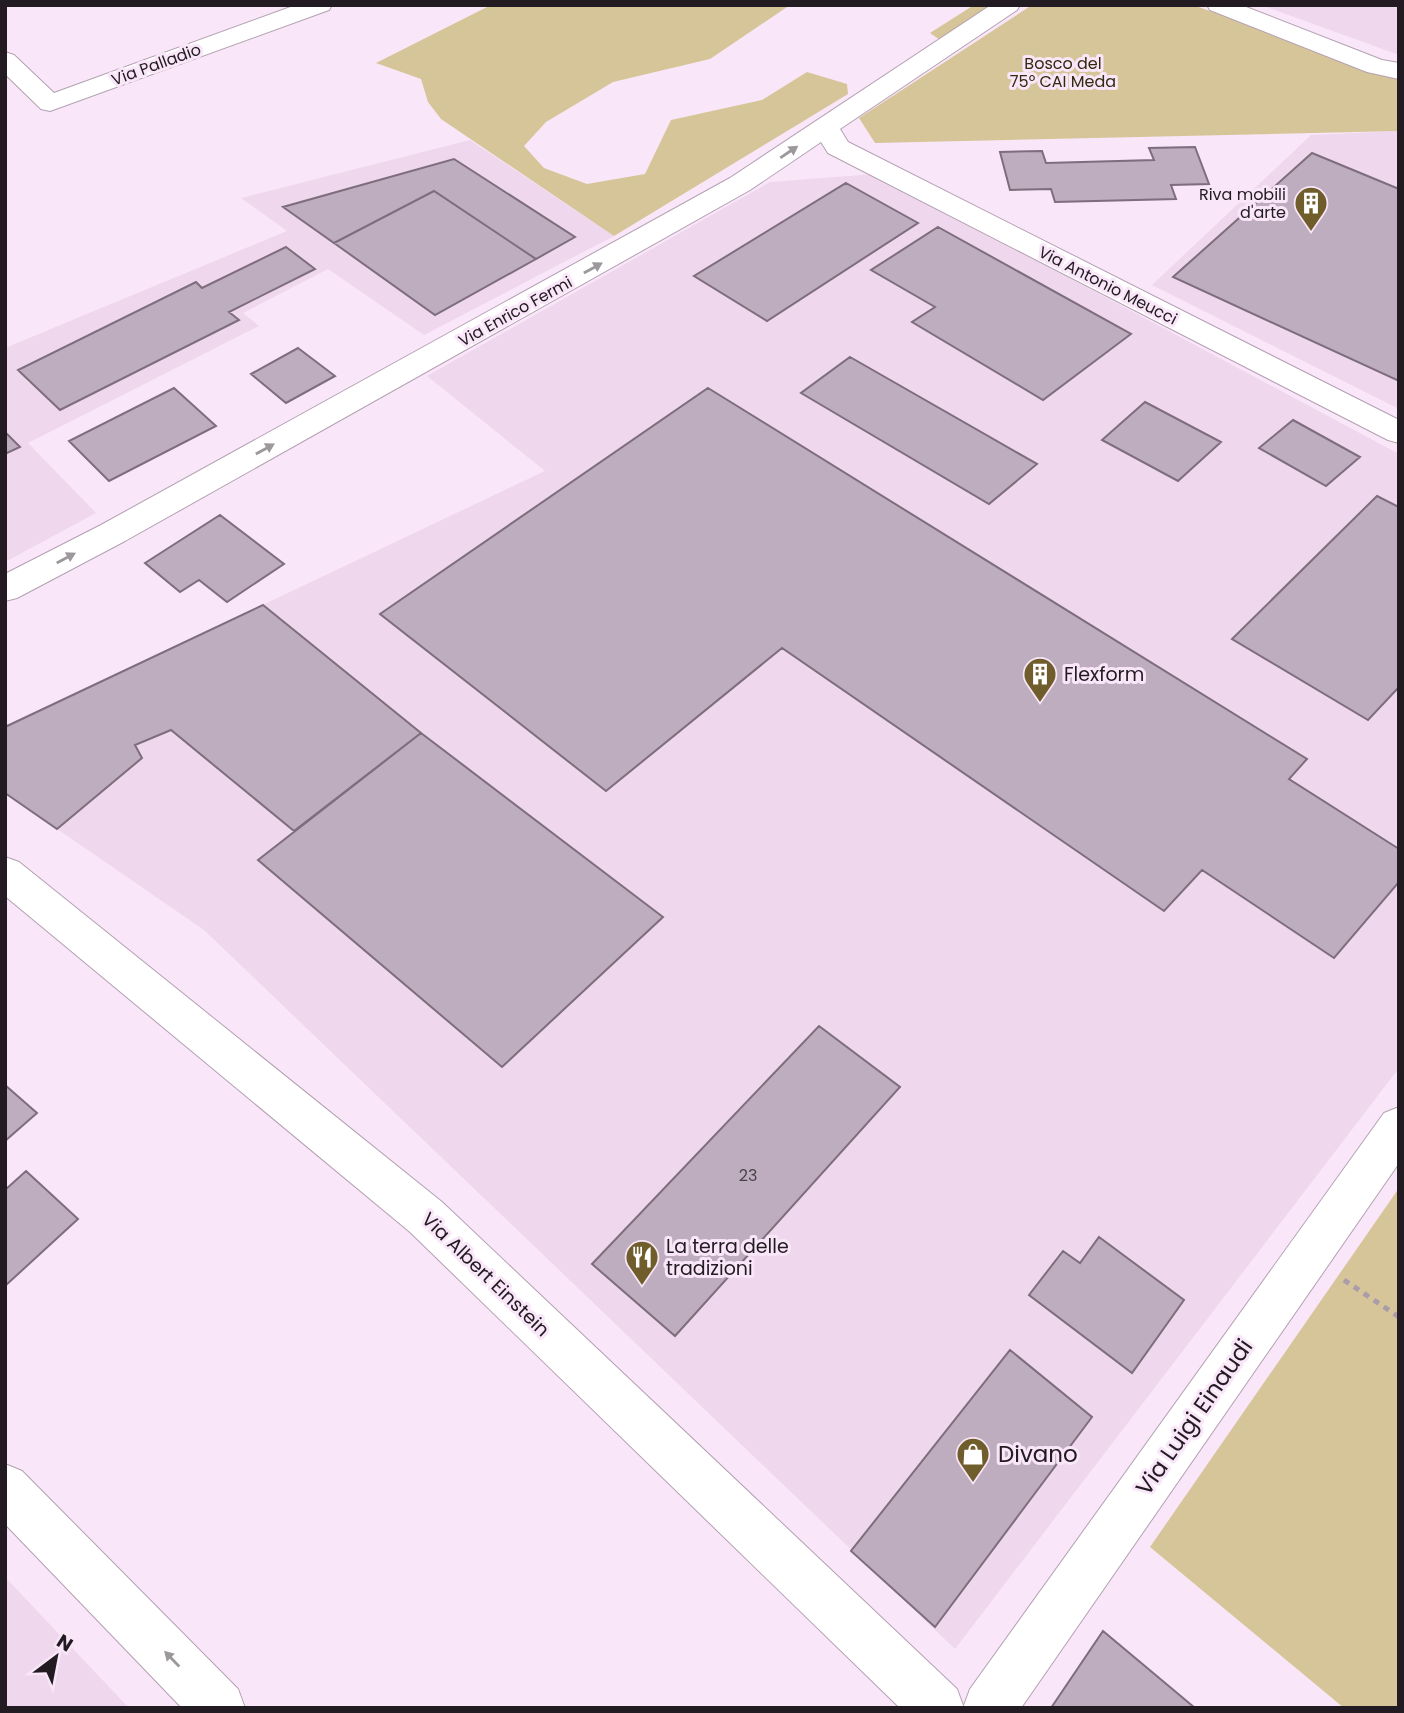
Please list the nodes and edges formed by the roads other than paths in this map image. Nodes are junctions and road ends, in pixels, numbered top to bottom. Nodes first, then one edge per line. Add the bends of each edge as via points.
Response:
1 (320, 5) edge
2 (1008, 5) edge
3 (1219, 5) edge
4 (5, 60) edge
5 (1399, 71) edge
6 (827, 127) junction
7 (1399, 433) edge
8 (5, 589) edge
9 (5, 873) edge
10 (1399, 1126) edge
11 (5, 1488) edge
12 (219, 1708) edge
13 (938, 1708) edge
14 (989, 1708) edge

1 - 4 street, Via Palladio via 50,103
2 - 6 street, Via Enrico Fermi
3 - 5 street via 1377,67
6 - 7 street, Via Antonio Meucci via 837,147
8 -> 6 street, Via Enrico Fermi via 639,242
9 - 13 street, Via Albert Einstein via 426,1217
10 - 14 street, Via Luigi Einaudi
12 -> 11 street

